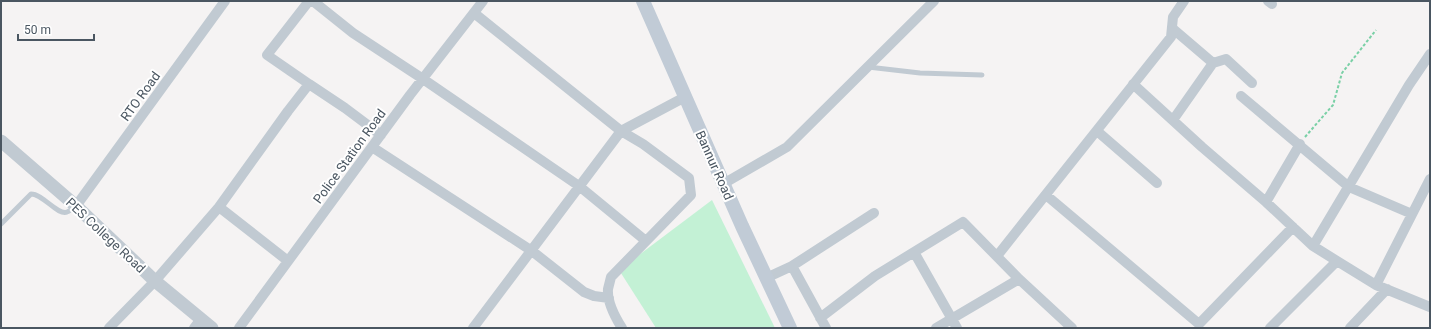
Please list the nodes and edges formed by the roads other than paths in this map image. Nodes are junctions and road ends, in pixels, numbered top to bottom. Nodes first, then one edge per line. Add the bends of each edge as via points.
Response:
1 (225, 1) edge
2 (309, 1) edge
3 (313, 1) edge
4 (482, 1) edge
5 (643, 1) edge
6 (934, 1) edge
7 (1184, 1) edge
8 (474, 13) junction
9 (1172, 28) junction
10 (1430, 54) edge
11 (1213, 63) junction
12 (867, 67) junction
13 (982, 75) dead end
14 (423, 79) junction
15 (1252, 83) dead end
16 (309, 84) junction
17 (1133, 84) junction
18 (1241, 96) dead end
19 (685, 97) junction
20 (1173, 120) junction
21 (620, 131) junction
22 (1097, 131) junction
23 (381, 135) junction
24 (1, 141) edge
25 (1300, 144) junction
26 (372, 147) junction
27 (1430, 179) edge
28 (1157, 183) dead end
29 (723, 184) junction
30 (579, 186) junction
31 (1349, 187) junction
32 (1046, 195) junction
33 (1266, 202) junction
34 (76, 206) junction
35 (219, 207) junction
36 (874, 212) dead end
37 (1412, 214) junction
38 (1, 224) edge
39 (1293, 226) junction
40 (646, 241) junction
41 (1313, 246) junction
42 (532, 251) junction
43 (914, 252) junction
44 (997, 256) junction
45 (288, 261) junction
46 (1337, 262) junction
47 (792, 266) junction
48 (766, 278) junction
49 (1019, 279) junction
50 (156, 281) junction
51 (1376, 285) junction
52 (1387, 290) junction
53 (609, 298) junction
54 (1430, 307) edge
55 (820, 318) junction
56 (952, 318) junction
57 (198, 324) edge
58 (109, 328) edge
59 (212, 328) edge
60 (239, 328) edge
61 (474, 328) edge
62 (622, 328) edge
63 (790, 328) edge
64 (826, 328) edge
65 (936, 328) edge
66 (958, 328) edge
67 (1072, 328) edge
68 (1270, 328) edge
69 (1350, 328) edge

1 - 34 street, RTO Road
2 - 16 street via 267,55
3 - 14 street via 353,33
4 - 8 street, Police Station Road
5 - 19 main road, Bannur Road
6 - 12 street
7 - 9 street via 1174,17
8 - 14 street, Police Station Road
8 - 21 street
9 - 11 street
9 - 17 street via 1171,37
10 - 31 street
11 - 15 street via 1226,59
11 - 20 street
12 - 13 lane via 920,73
12 - 29 street via 787,147
14 - 23 street, Police Station Road
14 - 30 street
16 - 23 street
16 - 35 street
17 - 20 street
17 - 22 street
18 - 25 street
19 - 21 street
19 - 29 main road, Bannur Road
20 - 33 street
21 - 30 street
21 - 40 street via 643,144 689,178 691,195
22 - 28 street
22 - 32 street
23 - 26 street, Police Station Road
24 - 34 street, PES College Road
25 - 31 street
25 - 33 street
26 - 42 street
26 - 45 street, Police Station Road
27 - 37 street
29 - 48 main road, Bannur Road
30 - 40 street
30 - 42 street
31 - 37 street
31 - 41 street
32 - 39 street via 1199,324
32 - 44 street
33 - 39 street
34 - 38 lane via 68,212 62,212 38,195 32,194
34 - 50 street, PES College Road
35 - 45 street
35 - 50 street
36 - 47 street
37 - 51 street
39 - 41 street
40 - 53 street via 611,277
41 - 46 street
42 - 53 street via 584,292
42 - 61 street
43 - 44 street via 963,222
43 - 55 street via 876,276
43 - 56 street
44 - 49 street
45 - 60 street, Police Station Road
46 - 51 street
46 - 68 street
47 - 48 street
47 - 55 street
48 - 63 main road, Bannur Road
49 - 56 street
49 - 67 street
50 - 57 street, PES College Road
50 - 58 street
51 - 52 street
52 - 54 street
52 - 69 street
53 - 62 street via 615,318
55 - 64 street
56 - 65 street
56 - 66 street
57 - 59 street, PES College Road

